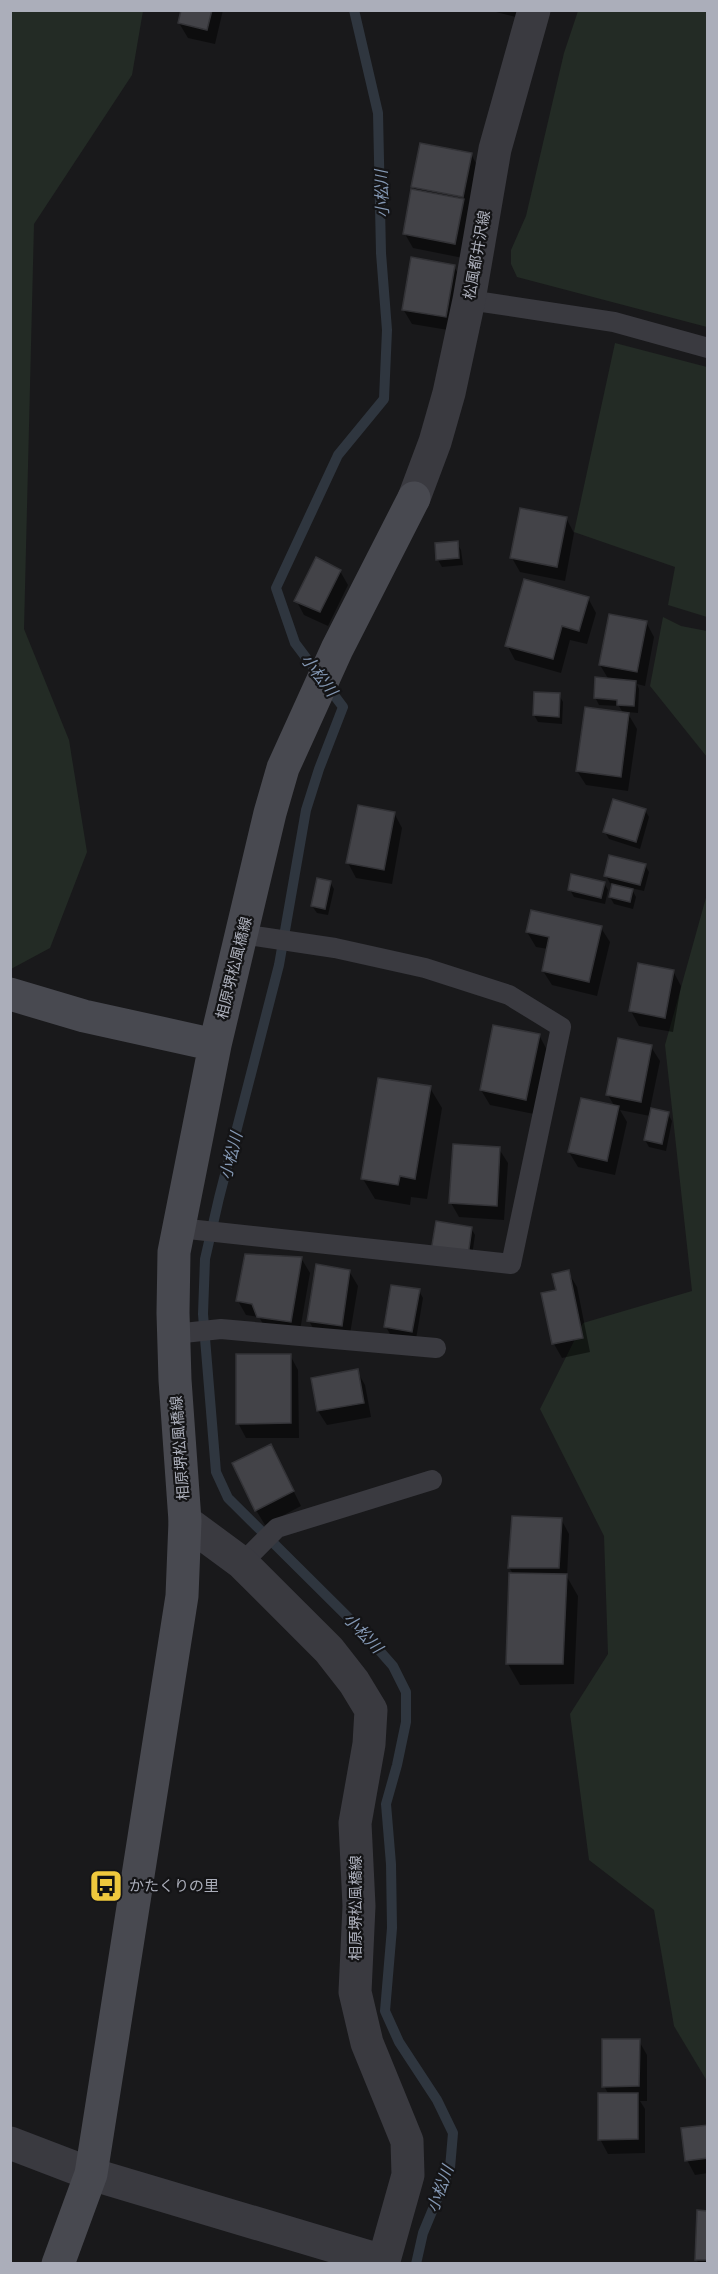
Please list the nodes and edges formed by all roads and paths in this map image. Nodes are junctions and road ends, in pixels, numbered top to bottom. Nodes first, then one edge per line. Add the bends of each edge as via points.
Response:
1 (534, 10) edge
2 (470, 300) junction
3 (708, 348) edge
4 (414, 498) joint
5 (256, 936) junction
6 (10, 994) edge
7 (215, 1045) junction
8 (192, 1229) junction
9 (185, 1333) junction
10 (436, 1348) dead end
11 (432, 1480) dead end
12 (185, 1521) junction
13 (249, 1555) junction
14 (10, 2143) edge
15 (91, 2174) junction
16 (383, 2262) edge
17 (58, 2264) edge

1 - 2 street, 松風都井沢線 via 495,149
2 - 3 lane via 614,322
2 - 4 street, 松風都井沢線 via 447,403
4 - 5 street, 相原堺松風橋線 via 337,649 284,768 270,813
5 - 7 street, 相原堺松風橋線
5 - 8 lane via 425,968 509,994 561,1027 512,1264
6 - 7 street via 84,1016
7 - 8 street, 相原堺松風橋線
8 - 9 street, 相原堺松風橋線 via 174,1252
9 - 10 lane via 221,1329
9 - 12 street, 相原堺松風橋線
11 - 13 lane via 277,1528
12 - 13 street, 相原堺松風橋線
12 - 15 street via 182,1596
13 - 16 street, 相原堺松風橋線 via 329,1650 371,1710 355,1822 359,1906 355,1992 367,2043 407,2141 408,2175
14 - 15 street
15 - 16 street
15 - 17 street

